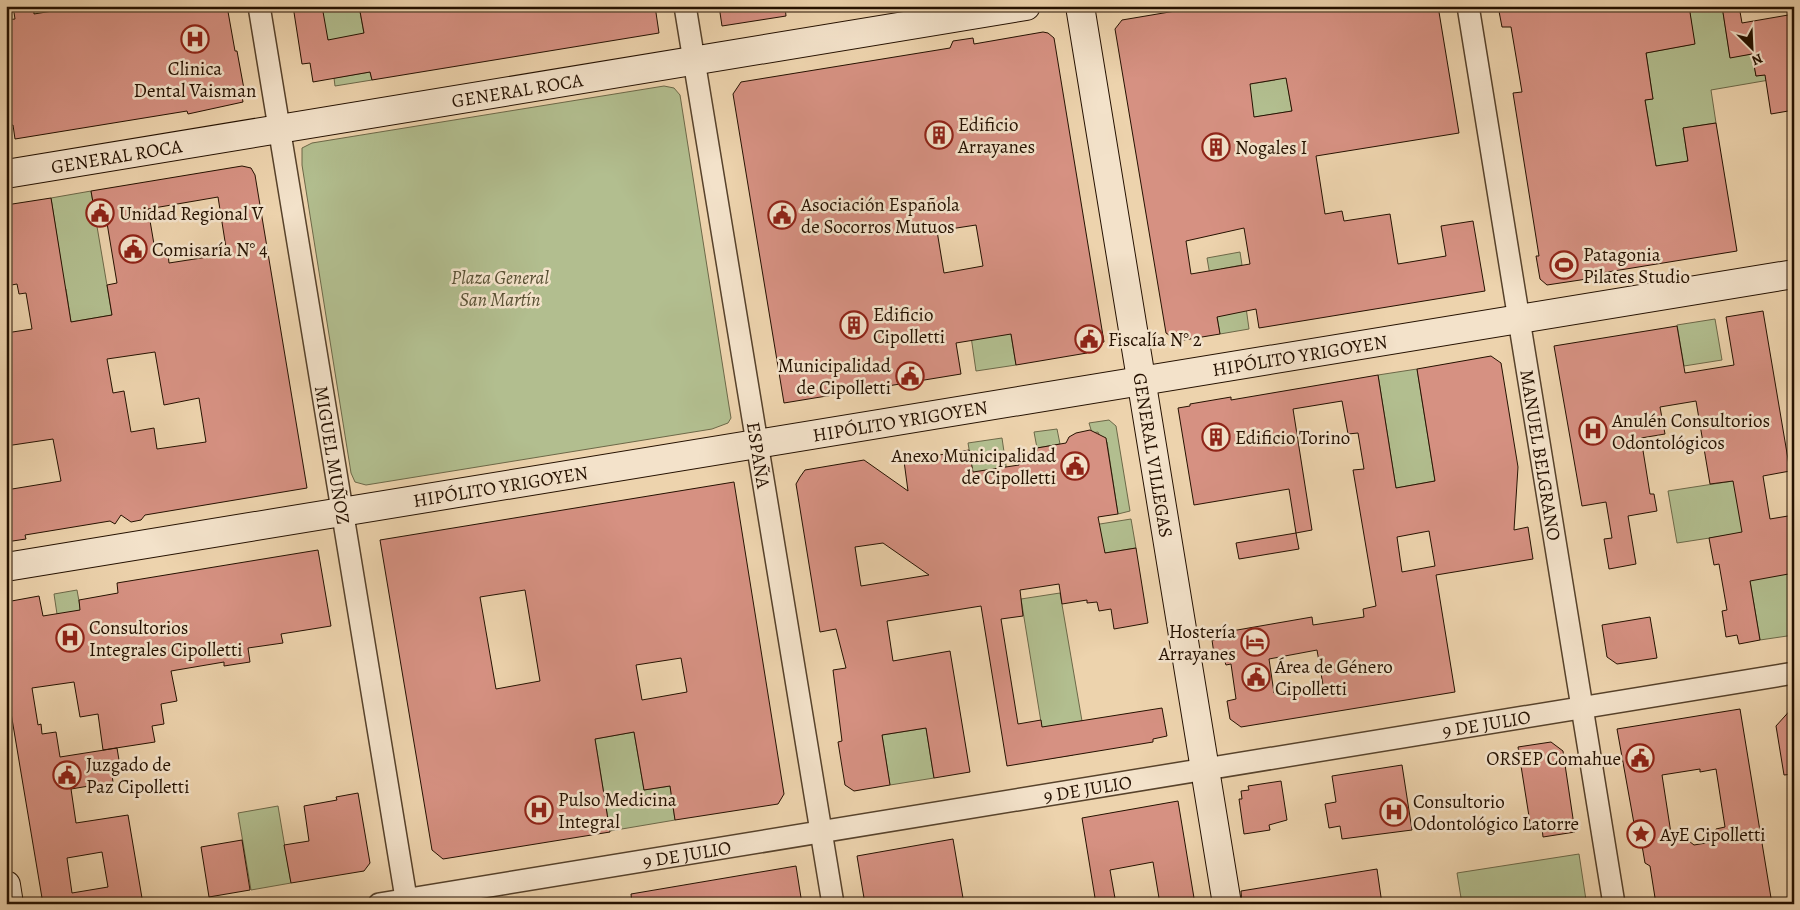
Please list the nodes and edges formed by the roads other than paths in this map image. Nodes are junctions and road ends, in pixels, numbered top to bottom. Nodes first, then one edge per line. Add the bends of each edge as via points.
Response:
1 (259, 6) edge
2 (685, 6) edge
3 (1026, 6) edge
4 (1080, 6) edge
5 (1468, 6) edge
6 (694, 61) junction
7 (279, 129) junction
8 (6, 174) edge
9 (1794, 274) edge
10 (1518, 319) junction
11 (1141, 380) junction
12 (757, 443) junction
13 (342, 511) junction
14 (6, 566) edge
15 (1794, 673) edge
16 (1582, 707) junction
17 (1205, 769) junction
18 (821, 832) junction
19 (6, 885) edge
20 (406, 902) edge
21 (9, 904) edge
22 (379, 904) edge
23 (833, 904) edge
24 (1226, 904) edge
25 (1614, 904) edge

1 - 7 street, MIGUEL MUÑOZ
2 - 6 street, ESPAÑA
3 - 6 street, GENERAL ROCA
4 - 11 street, GENERAL VILLEGAS
5 - 10 street, MANUEL BELGRANO
6 - 7 street, GENERAL ROCA
6 - 12 street, ESPAÑA
7 - 8 street, GENERAL ROCA
7 - 13 street, MIGUEL MUÑOZ
9 - 10 street, HIPÓLITO YRIGOYEN
10 - 11 street, HIPÓLITO YRIGOYEN
10 - 16 street, MANUEL BELGRANO
11 - 12 street, HIPÓLITO YRIGOYEN
11 - 17 street, GENERAL VILLEGAS
12 - 13 street, HIPÓLITO YRIGOYEN
12 - 18 street, ESPAÑA
13 - 14 street, HIPÓLITO YRIGOYEN
13 - 20 street, MIGUEL MUÑOZ
15 - 16 street, 9 DE JULIO
16 - 17 street, 9 DE JULIO
16 - 25 street, MANUEL BELGRANO
17 - 18 street, 9 DE JULIO
17 - 24 street, GENERAL VILLEGAS
18 - 20 street, 9 DE JULIO
18 - 23 street, ESPAÑA
19 - 21 street
20 - 22 street, 9 DE JULIO

